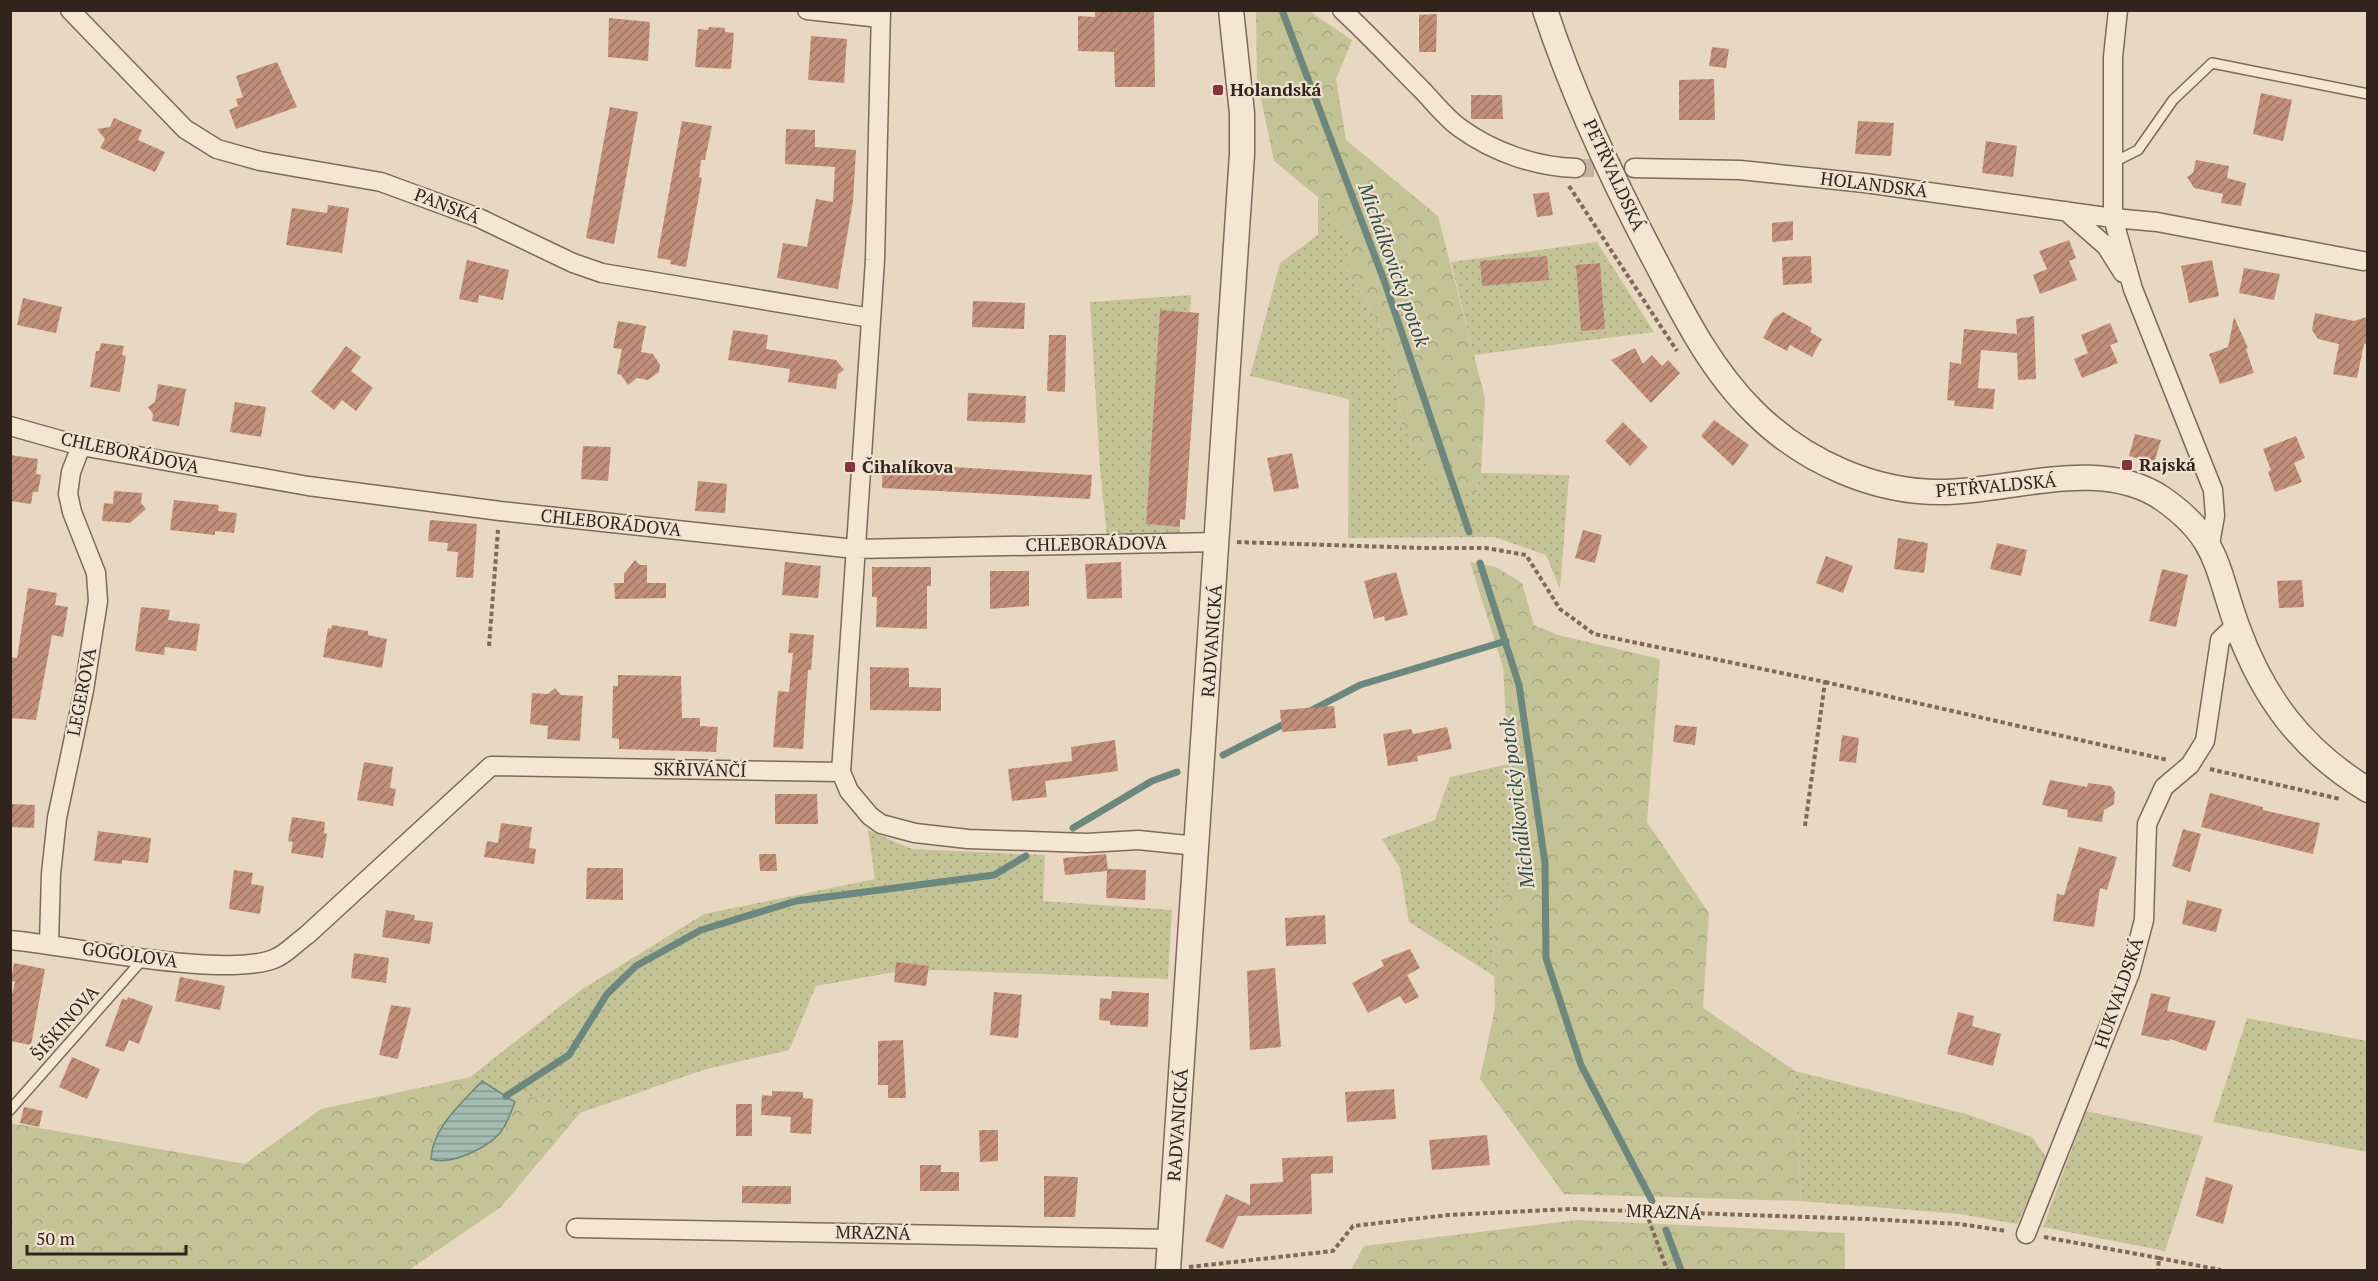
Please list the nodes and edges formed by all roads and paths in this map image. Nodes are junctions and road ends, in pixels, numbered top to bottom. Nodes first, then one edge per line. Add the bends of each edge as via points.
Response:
1 (70, 10) edge
2 (807, 10) edge
3 (1231, 10) edge
4 (1342, 10) edge
5 (1545, 10) edge
6 (2118, 10) edge
7 (880, 14) edge
8 (2367, 94) edge
9 (2112, 163) junction
10 (1558, 168) junction
11 (1576, 168) tunnel mouth
12 (1634, 168) tunnel mouth
13 (2066, 211) junction
14 (2113, 218) junction
15 (2363, 261) dead end
16 (2133, 289) junction
17 (871, 318) junction
18 (1682, 357) dead end
19 (10, 426) edge
20 (81, 446) junction
21 (500, 511) junction
22 (1219, 542) junction
23 (2210, 544) junction
24 (855, 549) junction
25 (2236, 625) junction
26 (489, 646) dead end
27 (1825, 682) junction
28 (2190, 765) junction
29 (842, 772) junction
30 (2367, 790) edge
31 (2345, 801) dead end
32 (1805, 826) dead end
33 (1197, 846) junction
34 (10, 940) edge
35 (49, 943) junction
36 (145, 958) junction
37 (249, 965) joint
38 (10, 1110) edge
39 (1646, 1212) junction
40 (576, 1228) dead end
41 (2026, 1234) junction
42 (1170, 1239) junction
43 (2159, 1258) junction
44 (1168, 1270) edge
45 (1667, 1270) edge
46 (2158, 1270) edge
47 (2222, 1270) edge

1 - 17 street, PANSKÁ via 185,129 217,149 391,185 479,218 602,273
2 - 7 street
3 - 22 street, RADVANICKÁ via 1242,113 1242,154
4 - 10 street via 1458,128 1487,145
5 - 23 street, PETŘVALDSKÁ via 1614,184 1682,312 1725,380 1788,441 1862,479 1929,492 1974,491 2082,477 2125,480 2149,489 2172,505
6 - 9 street via 2113,57
7 - 17 street
8 - 9 lane via 2212,63 2173,100 2138,150
9 - 14 street
10 - 11 street
10 - 18 path
12 - 13 street, HOLANDSKÁ via 1740,170
13 - 14 street, HOLANDSKÁ
13 - 16 street via 2106,246
14 - 15 street, HOLANDSKÁ via 2157,222
14 - 16 street
16 - 23 street via 2213,490 2215,516
17 - 24 street
19 - 20 street, CHLEBORÁDOVA
20 - 21 street, CHLEBORÁDOVA via 308,486
20 - 35 street, LEGEROVA via 71,471 68,494 96,573 98,601 57,818
21 - 24 street, CHLEBORÁDOVA
21 - 26 path
22 - 24 street, CHLEBORÁDOVA
22 - 27 path via 1486,548 1526,555 1560,609 1594,634
22 - 33 street, RADVANICKÁ
23 - 25 street, PETŘVALDSKÁ
24 - 29 street
25 - 28 street, HUKVALDSKÁ via 2220,640 2205,741
25 - 30 street, PETŘVALDSKÁ via 2259,676 2287,722 2341,774
27 - 28 path
27 - 32 path
28 - 31 path
28 - 41 street, HUKVALDSKÁ via 2164,787 2147,824 2144,920 2130,973
29 - 33 street via 849,791 870,816 881,824 915,833 968,839 1087,843 1138,840
29 - 37 street, SKŘIVÁNČÍ via 491,766 307,935 277,958
33 - 42 street, RADVANICKÁ
34 - 35 street, GOGOLOVA
35 - 36 street, GOGOLOVA
36 - 37 street, GOGOLOVA
36 - 38 lane, ŠIŠKINOVA
39 - 41 path, MRAZNÁ via 1959,1224
39 - 44 path, MRAZNÁ via 1570,1209 1353,1226 1333,1251
39 - 45 path
40 - 42 street, MRAZNÁ
41 - 43 path, MRAZNÁ
42 - 44 street, RADVANICKÁ
43 - 46 path
43 - 47 path, MRAZNÁ

